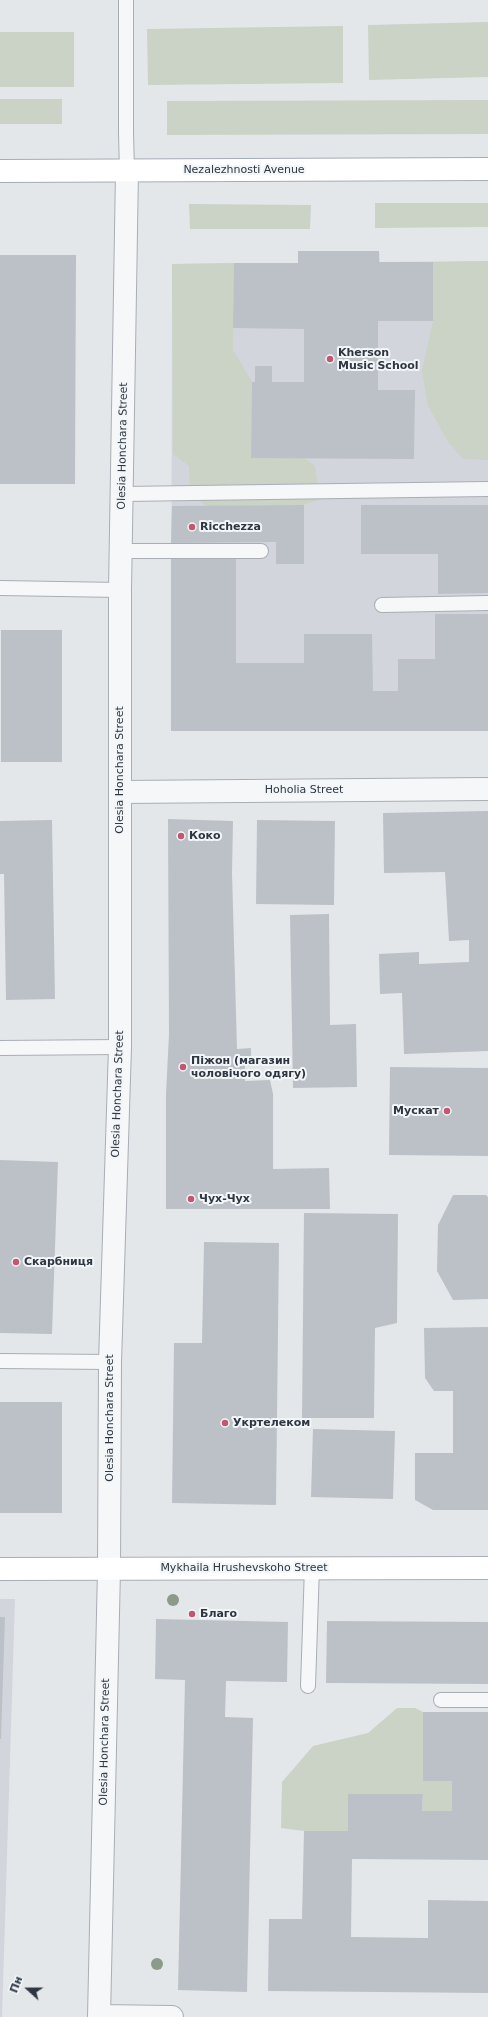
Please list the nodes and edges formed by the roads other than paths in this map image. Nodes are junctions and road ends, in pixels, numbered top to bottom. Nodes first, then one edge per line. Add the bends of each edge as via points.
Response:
1 (126, 0) edge
2 (488, 169) edge
3 (128, 170) junction
4 (0, 171) edge
5 (488, 489) edge
6 (122, 494) junction
7 (121, 551) junction
8 (261, 551) dead end
9 (0, 588) edge
10 (120, 590) junction
11 (488, 603) edge
12 (382, 605) dead end
13 (488, 789) edge
14 (121, 792) junction
15 (120, 1047) junction
16 (0, 1048) edge
17 (0, 1361) edge
18 (110, 1362) junction
19 (312, 1567) junction
20 (488, 1568) edge
21 (0, 1569) edge
22 (109, 1569) junction
23 (308, 1686) dead end
24 (441, 1700) dead end
25 (488, 1700) edge
26 (99, 2017) edge
27 (172, 2017) edge

1 - 3 lane
2 - 3 street, Nezalezhnosti Avenue
3 - 4 street, Nezalezhnosti Avenue
3 - 6 street, Olesia Honchara Street
5 - 6 lane
6 - 7 street, Olesia Honchara Street
7 - 8 lane
7 - 10 street, Olesia Honchara Street
9 - 10 lane
10 - 14 street, Olesia Honchara Street
11 - 12 lane
13 - 14 street, Hoholia Street
14 - 15 street, Olesia Honchara Street
15 - 16 lane
15 - 18 street, Olesia Honchara Street
17 - 18 lane
18 - 22 street, Olesia Honchara Street
19 - 20 street, Mykhaila Hrushevskoho Street
19 - 22 street, Mykhaila Hrushevskoho Street
19 - 23 lane
21 - 22 street, Mykhaila Hrushevskoho Street
22 - 26 street, Olesia Honchara Street
24 - 25 lane
26 - 27 street

